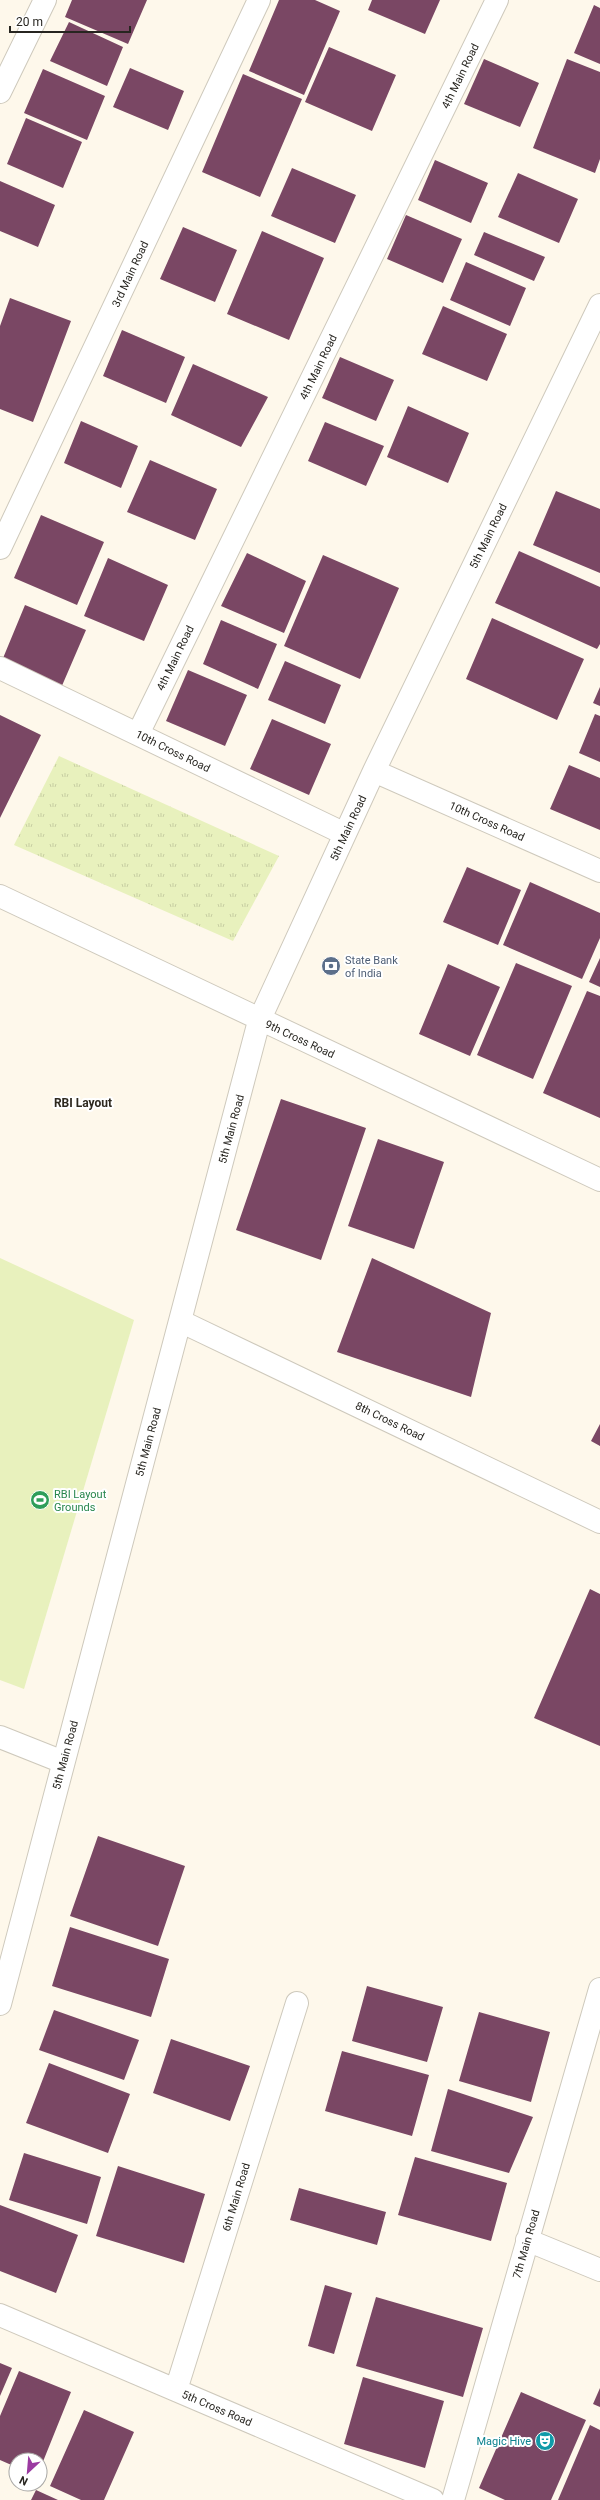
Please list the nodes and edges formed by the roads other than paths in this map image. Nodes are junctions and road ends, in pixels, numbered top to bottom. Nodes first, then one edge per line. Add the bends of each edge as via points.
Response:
1 (45, 0) edge
2 (259, 0) edge
3 (497, 0) edge
4 (0, 92) edge
5 (600, 305) edge
6 (0, 548) edge
7 (0, 668) edge
8 (138, 734) junction
9 (374, 771) junction
10 (345, 834) junction
11 (600, 870) edge
12 (0, 896) edge
13 (259, 1021) junction
14 (600, 1180) edge
15 (180, 1321) junction
16 (600, 1522) edge
17 (0, 1737) edge
18 (63, 1762) junction
19 (600, 1989) edge
20 (296, 2003) dead end
21 (0, 2004) edge
22 (527, 2240) junction
23 (600, 2270) edge
24 (0, 2315) edge
25 (176, 2390) junction
26 (433, 2500) edge
27 (453, 2500) edge

1 - 4 street
2 - 6 street, 3rd Main Road
3 - 8 street, 4th Main Road
5 - 9 street, 5th Main Road
7 - 8 street, 10th Cross Road
8 - 10 street, 10th Cross Road
9 - 10 street, 5th Main Road
9 - 11 street, 10th Cross Road
10 - 13 street, 5th Main Road
12 - 13 street, 9th Cross Road
13 - 14 street, 9th Cross Road
13 - 15 street, 5th Main Road
15 - 16 street, 8th Cross Road
15 - 18 street, 5th Main Road
17 - 18 street
18 - 21 street, 5th Main Road
19 - 22 street, 7th Main Road
20 - 25 street, 6th Main Road
22 - 23 street
22 - 27 street, 7th Main Road
24 - 25 street, 5th Cross Road
25 - 26 street, 5th Cross Road

